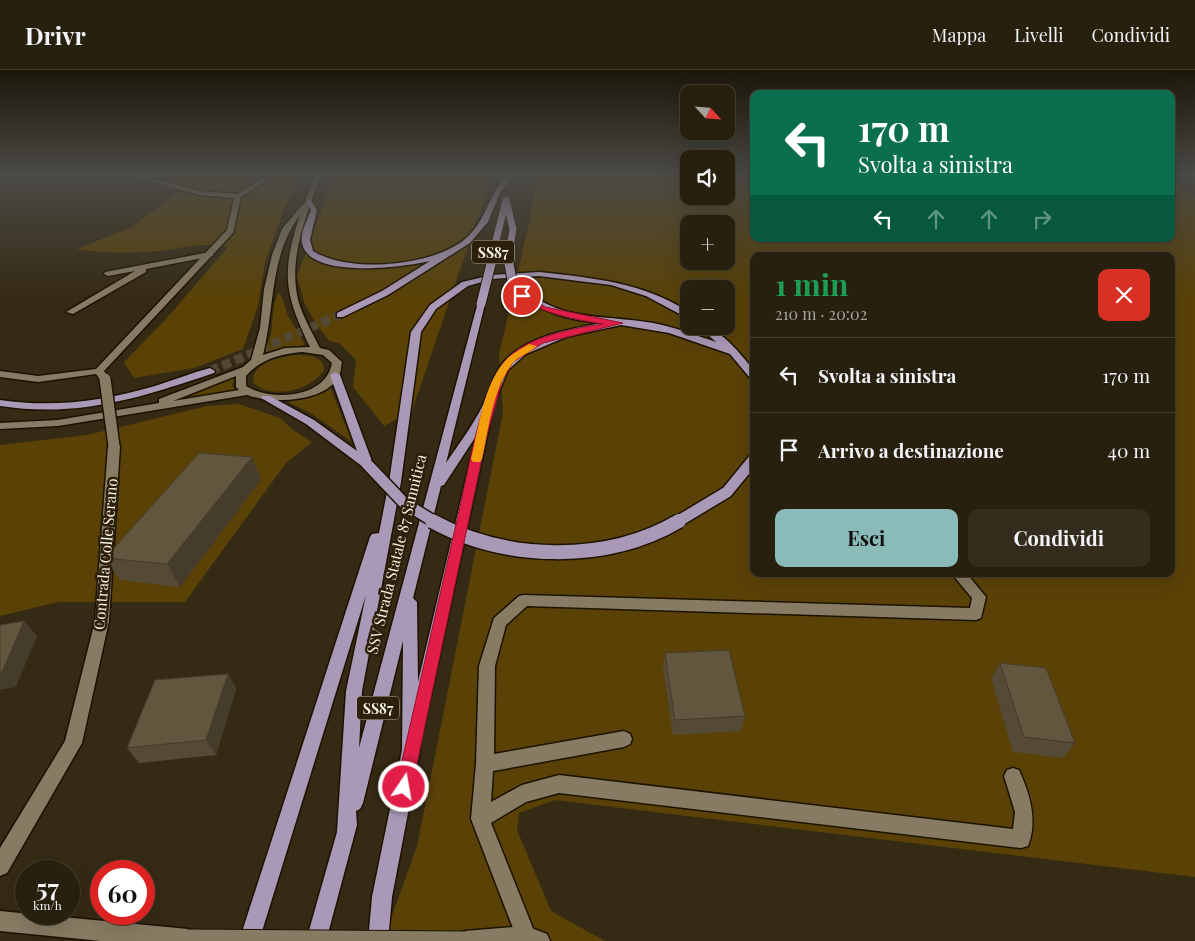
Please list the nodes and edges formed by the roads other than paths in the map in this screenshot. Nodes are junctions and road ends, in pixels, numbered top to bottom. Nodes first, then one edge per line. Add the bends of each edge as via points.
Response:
1 (233, 217) edge
2 (295, 217) edge
3 (303, 217) edge
4 (312, 217) edge
5 (486, 217) edge
6 (502, 217) edge
7 (510, 217) edge
8 (210, 254) junction
9 (446, 255) junction
10 (148, 267) junction
11 (108, 274) dead end
12 (680, 310) edge
13 (70, 312) dead end
14 (340, 315) tunnel mouth
15 (619, 323) junction
16 (712, 335) edge
17 (316, 350) junction
18 (732, 352) junction
19 (256, 361) junction
20 (246, 369) junction
21 (210, 371) tunnel mouth
22 (750, 372) edge
23 (0, 374) edge
24 (102, 375) junction
25 (335, 375) junction
26 (246, 392) junction
27 (266, 398) junction
28 (0, 403) edge
29 (489, 404) junction
30 (127, 413) junction
31 (0, 426) edge
32 (367, 464) junction
33 (750, 464) edge
34 (395, 482) junction
35 (433, 493) junction
36 (962, 577) edge
37 (410, 582) junction
38 (624, 739) dead end
39 (412, 750) junction
40 (485, 764) junction
41 (1013, 776) dead end
42 (480, 819) junction
43 (346, 833) junction
44 (0, 866) edge
45 (0, 922) edge
46 (533, 938) edge
47 (249, 941) edge
48 (316, 941) edge
49 (378, 941) edge
50 (466, 941) edge

1 - 8 main road via 230,231
2 - 19 main road via 286,229 276,256 268,289 265,328
3 - 17 main road via 291,272 294,303
4 - 9 main road via 306,243 308,251 318,259 344,264 393,265
5 - 9 main road via 466,241
6 - 35 main road, SSV Strada Statale 87 Sannitica / SS87, bridge
7 - 15 main road, bridge via 513,229 508,259 513,285 522,296 542,308 578,318
8 - 10 main road
8 - 24 main road
9 - 14 main road via 385,293
10 - 11 main road
10 - 13 main road
12 - 34 main road via 649,294 571,276 492,277 465,284 433,307 416,332
15 - 18 main road via 682,333
15 - 29 main road via 540,341 510,361 497,381
16 - 18 main road
17 - 19 main road via 286,350
17 - 25 main road via 326,352 337,362
18 - 22 main road
19 - 20 main road
20 - 26 main road via 240,382
20 - 30 main road
21 - 28 main road via 149,392 85,406 41,407
23 - 24 main road via 26,380
24 - 44 main road, Contrada Colle Serano, bridge via 114,446 102,621 73,743
25 - 27 main road via 314,390 282,398
25 - 32 main road
26 - 27 main road
26 - 30 main road
27 - 32 main road via 310,422
29 - 35 main road
29 - 39 main road
30 - 31 main road via 58,423
32 - 33 main road, bridge via 395,496 453,532 494,545 551,552 614,547 656,534 729,490
34 - 43 main road via 354,691
34 - 47 main road
35 - 37 main road, SSV Strada Statale 87 Sannitica / SS87
36 - 40 main road via 979,597 976,614 524,600 499,622 487,666
37 - 39 main road
37 - 43 main road, SSV Strada Statale 87 Sannitica / SS87
38 - 40 main road
39 - 49 main road via 382,897
40 - 42 main road
41 - 42 main road via 1024,812 1021,839 560,784 522,794
42 - 46 main road
43 - 48 main road, SSV Strada Statale 87 Sannitica / SS87
45 - 50 main road, bridge via 188,939
46 - 50 main road

